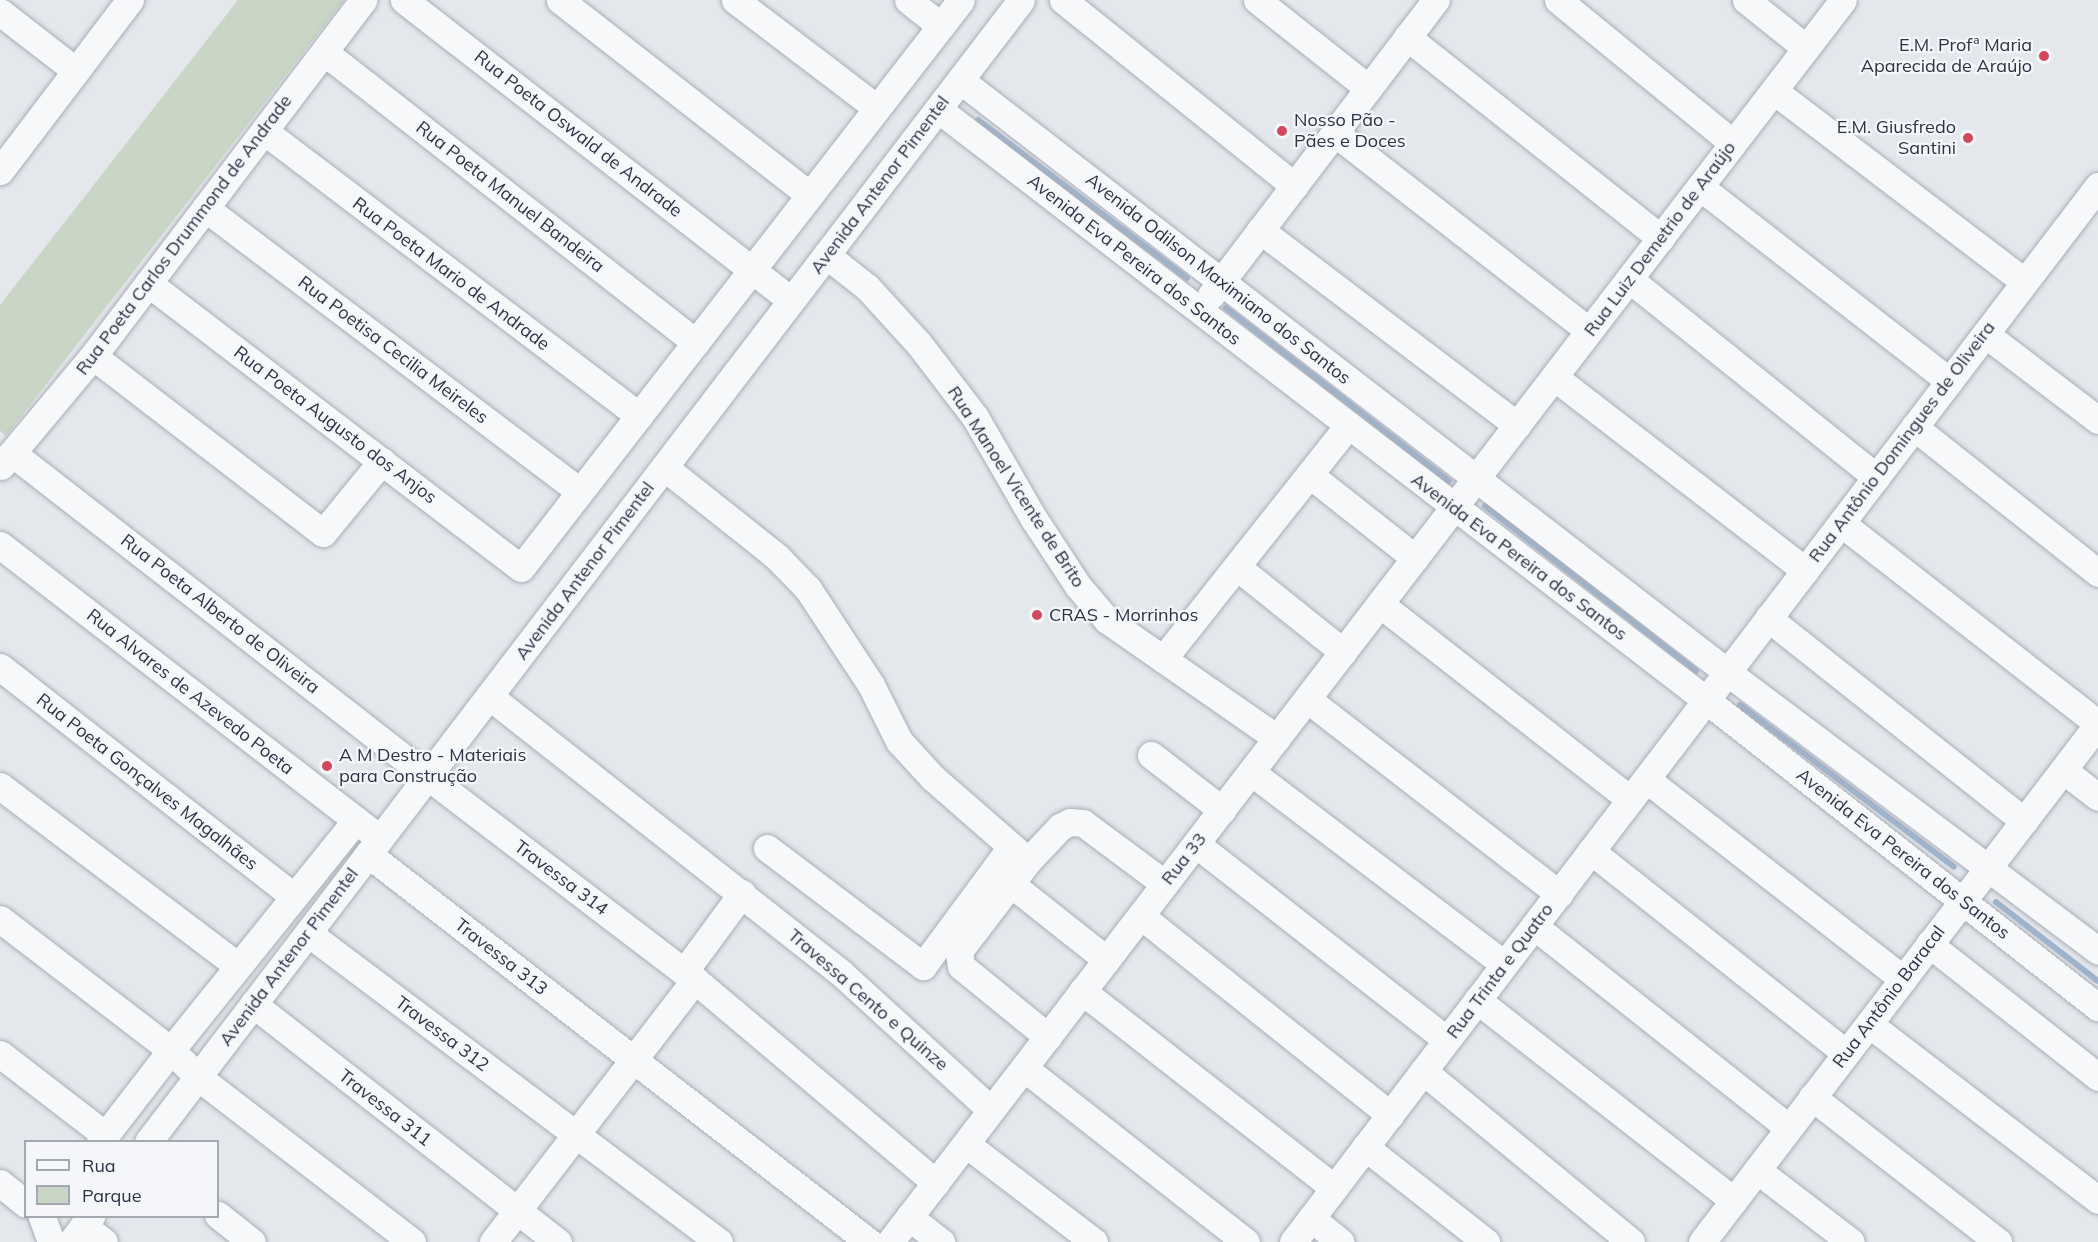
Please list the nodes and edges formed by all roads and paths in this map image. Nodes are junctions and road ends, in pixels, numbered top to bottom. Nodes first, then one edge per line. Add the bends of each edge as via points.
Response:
1 (130, 0) edge
2 (363, 0) edge
3 (404, 0) edge
4 (560, 0) edge
5 (735, 0) edge
6 (908, 0) edge
7 (961, 0) edge
8 (1021, 0) edge
9 (1063, 0) edge
10 (1257, 0) edge
11 (1436, 0) edge
12 (1558, 0) edge
13 (1746, 0) edge
14 (1843, 0) edge
15 (0, 12) edge
16 (941, 26) junction
17 (1407, 37) junction
18 (1806, 48) junction
19 (324, 52) junction
20 (76, 71) junction
21 (960, 80) junction
22 (1368, 88) junction
23 (1774, 91) junction
24 (878, 108) junction
25 (938, 109) junction
26 (264, 131) junction
27 (1335, 133) junction
28 (1733, 143) junction
29 (3, 159) edge
30 (1294, 186) junction
31 (2098, 186) edge
32 (1700, 187) junction
33 (810, 195) junction
34 (205, 208) junction
35 (2090, 213) edge
36 (1260, 230) junction
37 (1661, 238) junction
38 (826, 255) junction
39 (753, 269) junction
40 (1629, 279) junction
41 (2023, 281) junction
42 (1221, 282) junction
43 (148, 283) junction
44 (791, 300) junction
45 (1199, 311) junction
46 (1589, 331) junction
47 (1985, 334) junction
48 (696, 342) junction
49 (93, 356) junction
50 (1554, 377) junction
51 (1949, 381) junction
52 (639, 416) junction
53 (2098, 420) edge
54 (1517, 425) junction
55 (1348, 426) junction
56 (1914, 427) junction
57 (6, 460) edge
58 (382, 461) junction
59 (664, 467) junction
60 (1310, 475) junction
61 (1477, 477) junction
62 (1876, 477) junction
63 (580, 492) junction
64 (1454, 507) junction
65 (1841, 523) junction
66 (0, 544) edge
67 (1415, 558) junction
68 (1238, 567) junction
69 (1805, 570) junction
70 (2098, 573) edge
71 (1380, 604) junction
72 (1768, 618) junction
73 (1343, 652) junction
74 (1163, 659) junction
75 (0, 667) edge
76 (1728, 672) junction
77 (489, 696) junction
78 (1307, 699) junction
79 (1706, 700) junction
80 (2098, 724) edge
81 (1277, 738) junction
82 (1151, 755) dead end
83 (2064, 770) junction
84 (1251, 772) junction
85 (428, 776) junction
86 (0, 786) edge
87 (1638, 789) junction
88 (2098, 797) edge
89 (1222, 810) junction
90 (356, 820) junction
91 (2024, 821) junction
92 (1196, 844) junction
93 (374, 846) junction
94 (771, 851) dead end
95 (1591, 851) junction
96 (1020, 854) junction
97 (1988, 868) junction
98 (1165, 884) junction
99 (1011, 885) junction
100 (742, 893) junction
101 (1558, 894) junction
102 (294, 897) junction
103 (1963, 900) junction
104 (1141, 915) junction
105 (0, 919) edge
106 (1534, 926) junction
107 (308, 933) junction
108 (1929, 945) junction
109 (2098, 951) edge
110 (1107, 960) junction
111 (1504, 964) junction
112 (238, 966) junction
113 (690, 976) junction
114 (1903, 979) junction
115 (1083, 991) junction
116 (1477, 1000) junction
117 (253, 1004) junction
118 (2098, 1007) edge
119 (1869, 1024) junction
120 (1048, 1036) junction
121 (1447, 1040) junction
122 (171, 1050) junction
123 (1846, 1053) junction
124 (0, 1054) edge
125 (634, 1060) junction
126 (1024, 1068) junction
127 (1423, 1071) junction
128 (198, 1077) junction
129 (2098, 1077) edge
130 (1812, 1097) junction
131 (991, 1110) junction
132 (1390, 1115) junction
133 (1789, 1128) junction
134 (576, 1135) junction
135 (103, 1138) edge
136 (150, 1140) edge
137 (966, 1144) junction
138 (1365, 1147) junction
139 (1757, 1170) junction
140 (936, 1182) junction
141 (0, 1184) edge
142 (1334, 1188) junction
143 (2098, 1200) edge
144 (1734, 1201) junction
145 (24, 1202) edge
146 (517, 1211) junction
147 (219, 1216) edge
148 (909, 1217) junction
149 (42, 1218) edge
150 (1311, 1218) junction
151 (51, 1242) edge
152 (252, 1242) edge
153 (412, 1242) edge
154 (493, 1242) edge
155 (558, 1242) edge
156 (719, 1242) edge
157 (869, 1242) edge
158 (890, 1242) edge
159 (941, 1242) edge
160 (1094, 1242) edge
161 (1246, 1242) edge
162 (1293, 1242) edge
163 (1341, 1242) edge
164 (1486, 1242) edge
165 (1631, 1242) edge
166 (1702, 1242) edge
167 (1851, 1242) edge
168 (1998, 1242) edge

1 - 20 street
2 - 19 street, Rua Poeta Carlos Drummond de Andrade
3 - 39 street, Rua Poeta Oswald de Andrade
4 - 33 street
5 - 24 street
6 - 16 street
7 - 16 street
8 - 21 street, Avenida Antenor Pimentel
9 - 30 street
10 - 22 street
11 - 17 street
12 - 28 street
13 - 18 street
14 - 18 street, Rua Luiz Demetrio de Araújo
15 - 20 street
16 - 24 street
17 - 22 street
17 - 37 street
18 - 23 street, Rua Luiz Demetrio de Araújo
19 - 26 street, Rua Poeta Carlos Drummond de Andrade
19 - 48 street, Rua Poeta Manuel Bandeira
20 - 29 street
21 - 25 street, Avenida Antenor Pimentel
21 - 42 street, Avenida Odilson Maximiano dos Santos
22 - 27 street
23 - 28 street, Rua Luiz Demetrio de Araújo
23 - 41 street
24 - 33 street
25 - 38 street, Avenida Antenor Pimentel
25 - 45 street, Avenida Eva Pereira dos Santos
26 - 34 street, Rua Poeta Carlos Drummond de Andrade
26 - 52 street, Rua Poeta Mario de Andrade
27 - 30 street
27 - 46 street
28 - 32 street, Rua Luiz Demetrio de Araújo
30 - 36 street
31 - 35 street, Rua Antônio Domingues de Oliveira
32 - 37 street, Rua Luiz Demetrio de Araújo
32 - 51 street
33 - 39 street
34 - 43 street, Rua Poeta Carlos Drummond de Andrade
34 - 63 street, Rua Poetisa Cecilia Meireles
35 - 41 street, Rua Antônio Domingues de Oliveira
36 - 42 street
36 - 54 street
37 - 40 street, Rua Luiz Demetrio de Araújo
38 - 44 street, Avenida Antenor Pimentel
38 - 74 street, Rua Manoel Vicente de Brito via 874,295 919,344 968,408 1077,586 1107,620
39 - 44 street, Rua Poeta Oswald de Andrade
39 - 48 street
40 - 46 street, Rua Luiz Demetrio de Araújo
40 - 62 street
41 - 47 street, Rua Antônio Domingues de Oliveira
42 - 45 street
42 - 61 street, Avenida Odilson Maximiano dos Santos
43 - 49 street, Rua Poeta Carlos Drummond de Andrade
43 - 58 street, Rua Poeta Augusto dos Anjos
44 - 59 street, Avenida Antenor Pimentel
45 - 55 street, Avenida Eva Pereira dos Santos
46 - 50 street, Rua Luiz Demetrio de Araújo
47 - 51 street, Rua Antônio Domingues de Oliveira
47 - 53 street
48 - 52 street
49 - 57 street, Rua Poeta Carlos Drummond de Andrade
49 - 58 street via 323,533
50 - 54 street, Rua Luiz Demetrio de Araújo
50 - 69 street
51 - 56 street, Rua Antônio Domingues de Oliveira
52 - 63 street
54 - 61 street, Rua Luiz Demetrio de Araújo
55 - 60 street
55 - 64 street, Avenida Eva Pereira dos Santos
56 - 62 street, Rua Antônio Domingues de Oliveira
56 - 70 street
57 - 85 street, Rua Poeta Alberto de Oliveira
58 - 63 street, Rua Poeta Augusto dos Anjos via 521,568
59 - 77 street, Avenida Antenor Pimentel
59 - 96 street via 777,557 808,589 871,685 899,741 933,778
60 - 67 street
60 - 68 street
61 - 64 street, Rua 33
61 - 76 street, Avenida Eva Pereira dos Santos
62 - 65 street, Rua Antônio Domingues de Oliveira
64 - 67 street, Rua 33
64 - 79 street, Avenida Eva Pereira dos Santos
65 - 69 street, Rua Antônio Domingues de Oliveira
65 - 80 street
66 - 90 street, Rua Alvares de Azevedo Poeta
67 - 71 street, Rua 33
68 - 73 street
68 - 74 street
69 - 72 street, Rua Antônio Domingues de Oliveira
71 - 73 street, Rua 33
71 - 87 street
72 - 76 street, Rua Antônio Domingues de Oliveira
72 - 91 street
73 - 78 street, Rua 33
74 - 81 street, Rua Manoel Vicente de Brito
75 - 102 street, Rua Poeta Gonçalves Magalhães
76 - 79 street, Rua Antônio Domingues de Oliveira
76 - 97 street, Avenida Eva Pereira dos Santos
77 - 85 street, Avenida Antenor Pimentel
77 - 100 street, Travessa Cento e Quinze
78 - 81 street, Rua 33
78 - 101 street
79 - 87 street, Rua Trinta e Quatro
79 - 103 street, Avenida Eva Pereira dos Santos
80 - 83 street, Rua Antônio Baracal
81 - 84 street, Rua 33
82 - 89 street
83 - 88 street
83 - 91 street, Rua Antônio Baracal
84 - 89 street, Rua 33
84 - 111 street
85 - 93 street, Avenida Antenor Pimentel
85 - 113 street, Travessa 314
86 - 112 street
87 - 95 street, Rua Trinta e Quatro
87 - 114 street
89 - 92 street, Rua 33
90 - 93 street, Rua Alvares de Azevedo Poeta
90 - 102 street
91 - 97 street, Rua Antônio Baracal
92 - 98 street, Rua 33
92 - 121 street
93 - 107 street, Avenida Antenor Pimentel
93 - 125 street, Travessa 313
94 - 96 street via 923,966
95 - 101 street, Rua Trinta e Quatro
95 - 123 street
96 - 98 street via 1070,822 1083,823
96 - 99 street
97 - 103 street, Rua Antônio Baracal
97 - 109 street, Avenida Eva Pereira dos Santos
98 - 104 street, Rua 33
99 - 110 street
99 - 120 street via 959,951 958,958 961,966
100 - 113 street
100 - 131 street, Travessa Cento e Quinze via 841,973
101 - 106 street, Rua Trinta e Quatro
102 - 112 street
103 - 108 street, Rua Antônio Baracal
103 - 118 street, Avenida Eva Pereira dos Santos
104 - 110 street, Rua 33
104 - 132 street
105 - 122 street
106 - 111 street, Rua Trinta e Quatro
106 - 133 street
107 - 117 street, Avenida Antenor Pimentel
107 - 134 street, Travessa 312
108 - 114 street, Rua Antônio Baracal
108 - 129 street
110 - 115 street, Rua 33
111 - 116 street, Rua Trinta e Quatro
112 - 122 street
113 - 125 street
113 - 140 street, Travessa 314
114 - 119 street, Rua Antônio Baracal
115 - 120 street, Rua 33
115 - 142 street
116 - 121 street, Rua Trinta e Quatro
116 - 144 street
117 - 128 street, Avenida Antenor Pimentel
117 - 146 street, Travessa 311
119 - 123 street, Rua Antônio Baracal
119 - 143 street
120 - 126 street, Rua 33
121 - 127 street, Rua Trinta e Quatro
122 - 128 street
122 - 135 street
123 - 130 street, Rua Antônio Baracal
124 - 135 street
125 - 134 street
125 - 157 street, Travessa 313
126 - 131 street, Rua 33
126 - 161 street
127 - 132 street, Rua Trinta e Quatro
127 - 165 street
128 - 136 street, Avenida Antenor Pimentel
128 - 153 street
130 - 133 street, Rua Antônio Baracal
130 - 168 street
131 - 137 street, Rua 33
132 - 138 street, Rua Trinta e Quatro
133 - 139 street, Rua Antônio Baracal
134 - 146 street
134 - 156 street, Travessa 312
137 - 140 street, Rua 33
137 - 160 street
138 - 142 street, Rua Trinta e Quatro
138 - 164 street
139 - 144 street, Rua Antônio Baracal
139 - 167 street
140 - 148 street, Rua 33
141 - 145 street
142 - 150 street, Rua Trinta e Quatro
144 - 166 street, Rua Antônio Baracal
146 - 154 street
146 - 155 street, Travessa 311
147 - 152 street
148 - 158 street, Rua 33
148 - 159 street
149 - 151 street
150 - 162 street, Rua Trinta e Quatro
150 - 163 street

